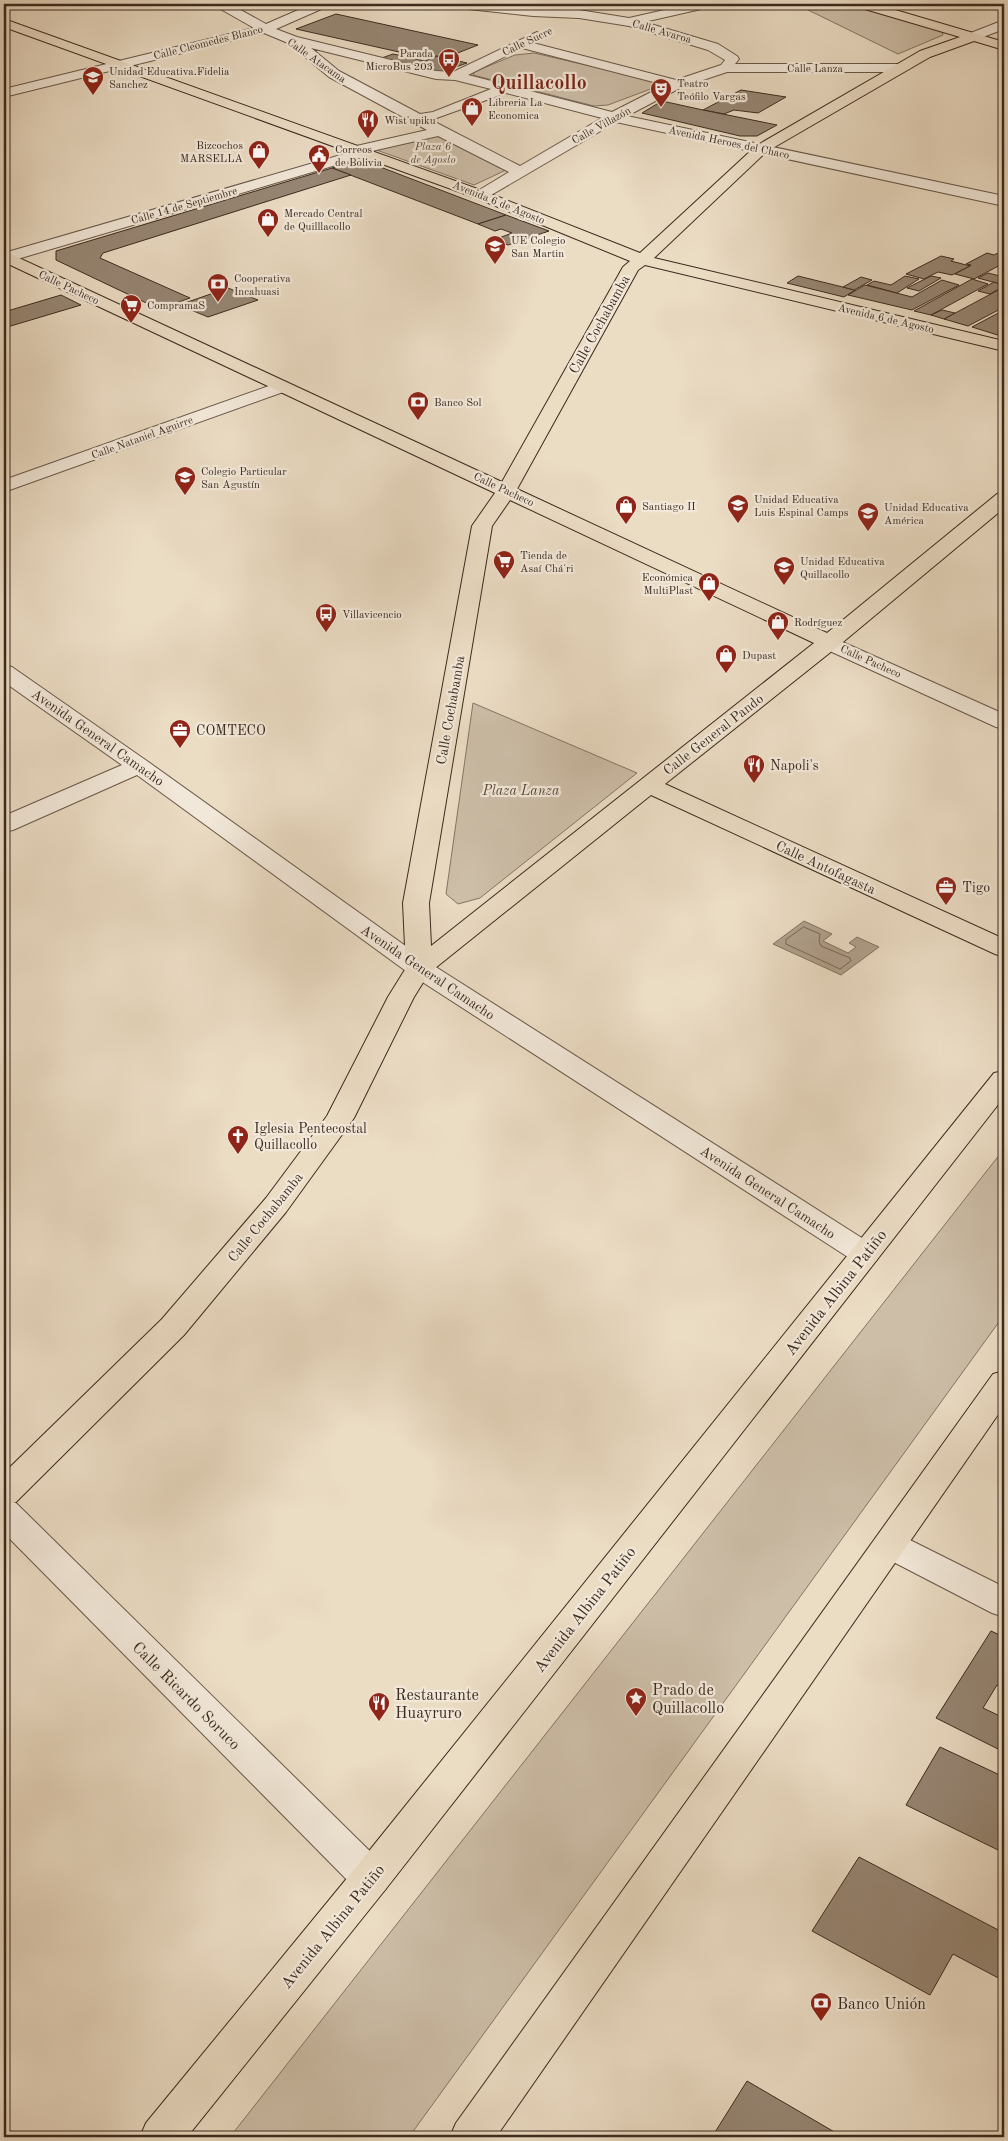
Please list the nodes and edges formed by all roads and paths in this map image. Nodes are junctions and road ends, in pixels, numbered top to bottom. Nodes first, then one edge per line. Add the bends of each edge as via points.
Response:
1 (221, 4) edge
2 (322, 4) edge
3 (458, 4) edge
4 (597, 4) edge
5 (706, 4) edge
6 (862, 4) edge
7 (579, 14) junction
8 (631, 22) junction
9 (4, 23) edge
10 (1004, 24) edge
11 (265, 29) junction
12 (972, 37) junction
13 (293, 40) junction
14 (520, 44) junction
15 (1004, 46) edge
16 (380, 62) junction
17 (119, 64) junction
18 (726, 68) junction
19 (903, 68) junction
20 (334, 74) junction
21 (455, 76) junction
22 (677, 84) junction
23 (504, 89) junction
24 (4, 92) edge
25 (614, 116) junction
26 (418, 119) junction
27 (440, 131) junction
28 (761, 149) junction
29 (361, 151) junction
30 (520, 171) junction
31 (481, 195) junction
32 (1004, 201) edge
33 (5, 257) edge
34 (642, 260) junction
35 (1004, 346) edge
36 (280, 387) junction
37 (4, 486) edge
38 (507, 490) junction
39 (1004, 498) edge
40 (829, 642) junction
41 (4, 672) edge
42 (1004, 722) edge
43 (139, 766) junction
44 (649, 785) junction
45 (4, 825) edge
46 (1004, 949) edge
47 (419, 968) junction
48 (1004, 1080) edge
49 (864, 1254) junction
50 (1004, 1382) edge
51 (4, 1493) edge
52 (4, 1512) edge
53 (890, 1545) junction
54 (1004, 1603) edge
55 (371, 1878) junction
56 (161, 2137) edge
57 (472, 2137) edge

1 - 11 street, Calle Atacama
2 - 11 street, Calle Cleomedes Blanco
3 - 7 street, Calle Avaroa
4 - 7 street, Calle Sucre
5 - 8 street
6 - 12 main road
7 - 8 street, Calle Avaroa
7 - 14 street, Calle Sucre
8 - 18 street, Calle Avaroa via 713,47 732,59
9 - 17 main road, Avenida 6 de Agosto
10 - 12 street, Calle Cochabamba
11 - 13 street, Calle Atacama
11 - 17 street, Calle Cleomedes Blanco
12 - 15 main road
12 - 19 main road, Calle Cochabamba via 924,54
13 - 16 street, Avenida Heroes del Chaco
13 - 20 street, Calle Atacama
14 - 21 street, Calle Sucre
14 - 22 street
16 - 20 street
16 - 21 street, Avenida Heroes del Chaco via 436,75
17 - 24 street, Calle Cleomedes Blanco
17 - 29 main road, Avenida 6 de Agosto
18 - 19 street, Calle Lanza
18 - 22 street, Calle Villazón
19 - 28 main road, Calle Cochabamba
20 - 26 street, Calle Atacama
21 - 23 street, Avenida Heroes del Chaco
22 - 25 street, Calle Villazón
23 - 25 street, Avenida Heroes del Chaco
23 - 26 street
25 - 28 street, Avenida Heroes del Chaco
25 - 30 street, Calle Villazón
26 - 27 street, Calle Atacama
27 - 29 street, Calle 14 de Septiembre
27 - 30 street, Calle Atacama
28 - 32 street, Avenida Heroes del Chaco
28 - 34 main road, Calle Cochabamba
29 - 31 main road, Avenida 6 de Agosto
29 - 33 street, Calle 14 de Septiembre
30 - 31 street, Calle Villazón
31 - 34 main road, Avenida 6 de Agosto
33 - 36 main road, Calle Pacheco
34 - 35 main road, Avenida 6 de Agosto
34 - 38 main road, Calle Cochabamba via 631,267
36 - 37 street, Calle Nataniel Aguirre
36 - 38 main road, Calle Pacheco
38 - 40 main road, Calle Pacheco
38 - 47 main road, Calle Cochabamba via 482,526 416,903
39 - 40 main road, Calle General Pando
40 - 42 street, Calle Pacheco
40 - 44 main road, Calle General Pando
41 - 43 street, Avenida General Camacho
43 - 45 street
43 - 47 street, Avenida General Camacho
44 - 46 main road, Calle Antofagasta
44 - 47 main road, Calle General Pando
47 - 49 street, Avenida General Camacho
47 - 51 main road, Calle Cochabamba via 340,1118 276,1205 173,1328
48 - 49 main road, Avenida Albina Patiño
49 - 55 main road, Avenida Albina Patiño
50 - 53 main road
52 - 55 street, Calle Ricardo Soruco
53 - 54 street
53 - 57 main road
55 - 56 main road, Avenida Albina Patiño

